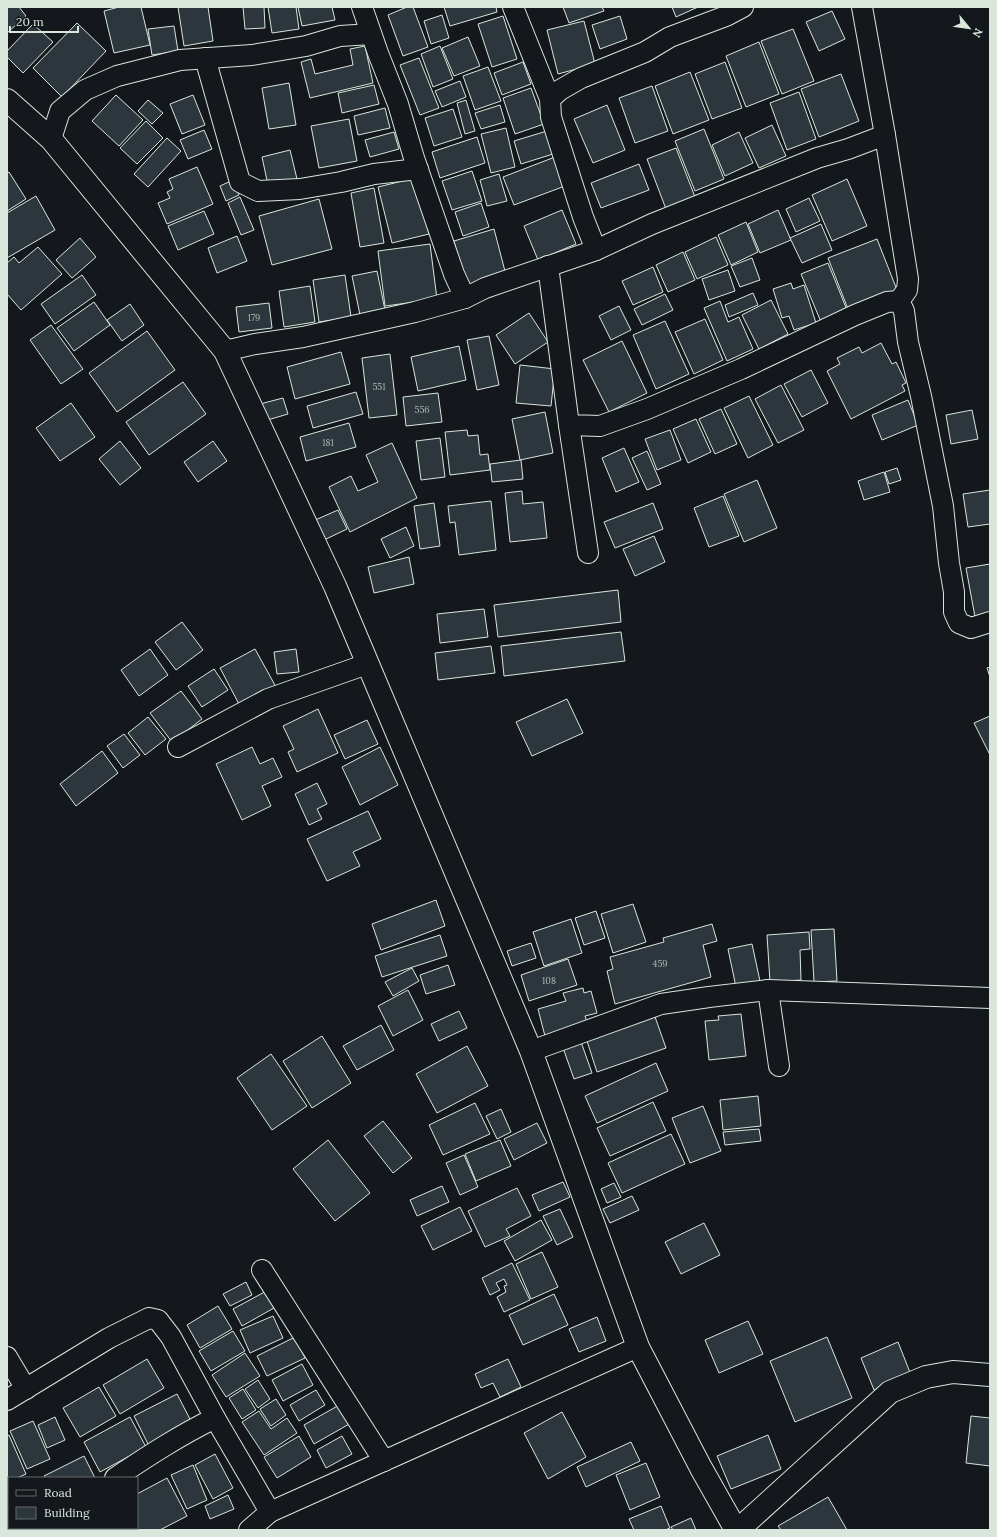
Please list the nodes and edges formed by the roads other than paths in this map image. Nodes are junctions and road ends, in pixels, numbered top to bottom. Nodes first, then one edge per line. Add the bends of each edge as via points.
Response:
1 (362, 7) edge
2 (513, 7) edge
3 (743, 7) edge
4 (862, 7) edge
5 (372, 34) junction
6 (205, 58) junction
7 (550, 99) junction
8 (7, 100) edge
9 (885, 135) junction
10 (51, 139) junction
11 (418, 169) junction
12 (596, 250) junction
13 (548, 266) junction
14 (465, 298) junction
15 (899, 301) junction
16 (225, 351) junction
17 (569, 425) junction
18 (588, 553) dead end
19 (990, 622) edge
20 (366, 664) junction
21 (178, 747) dead end
22 (768, 990) junction
23 (990, 998) edge
24 (531, 1051) junction
25 (779, 1066) dead end
26 (262, 1270) dead end
27 (638, 1347) junction
28 (7, 1357) edge
29 (990, 1376) edge
30 (26, 1389) junction
31 (7, 1400) edge
32 (215, 1418) junction
33 (384, 1461) junction
34 (116, 1477) edge
35 (270, 1512) junction
36 (249, 1530) edge
37 (737, 1530) edge

1 - 5 street
2 - 7 street
3 - 7 street via 581,78
4 - 9 street
5 - 6 street via 340,36 306,46 252,55
5 - 11 street via 398,104
6 - 10 street via 180,60 117,76 85,90 60,111
6 - 11 street via 240,182 258,191 300,189 374,174
7 - 12 street via 551,117
8 - 10 street
9 - 12 street via 798,166 652,224
9 - 15 street via 908,279 907,290
10 - 16 street
11 - 14 street via 454,274
12 - 13 street
13 - 14 street via 485,288
13 - 17 street
14 - 16 street via 416,312 303,337
15 - 17 street via 887,302 855,315 741,369 647,409 600,426
15 - 19 street via 904,311 908,342 943,506 954,592 954,612 959,623 971,628
16 - 20 street via 335,586
17 - 18 street
20 - 21 street via 268,699
20 - 24 street
22 - 23 street
22 - 24 street via 661,1004
22 - 25 street
24 - 27 street
26 - 33 street
27 - 33 street
27 - 37 street via 701,1468
28 - 30 street
29 - 37 street via 953,1372 926,1377 890,1392
30 - 31 street
30 - 32 street via 108,1338 149,1318 158,1320 172,1337
32 - 34 street
32 - 35 street
33 - 35 street
35 - 36 street

